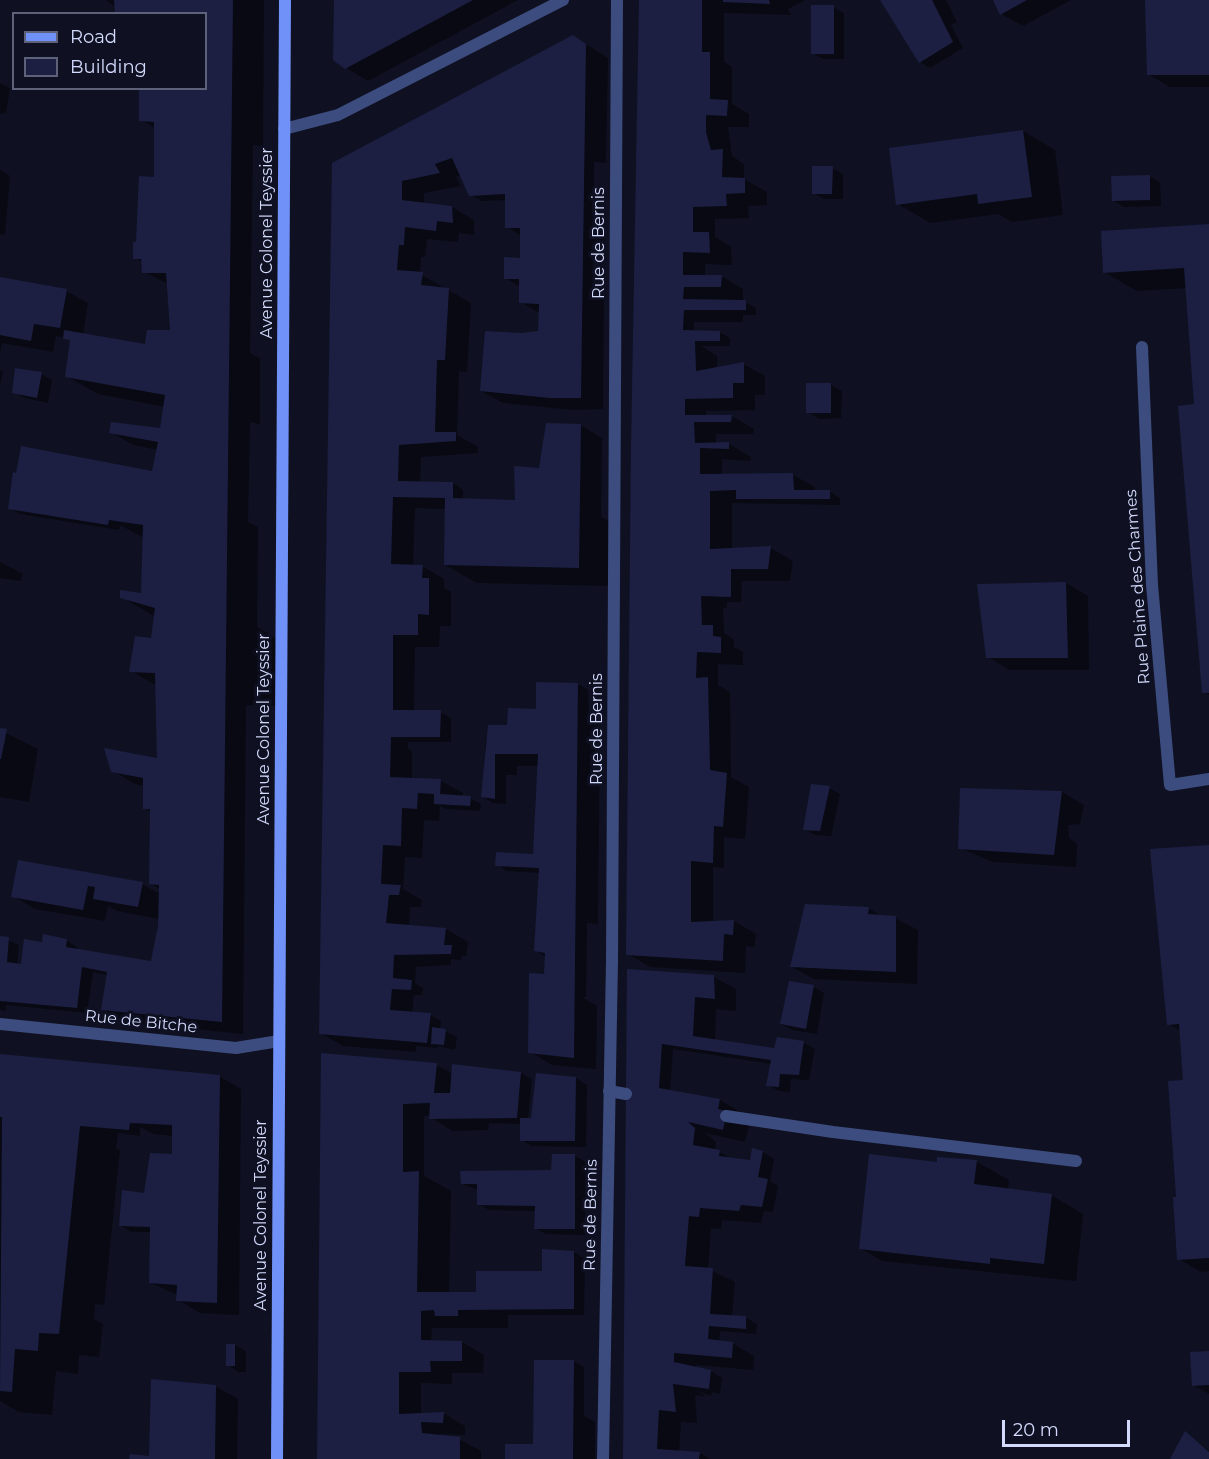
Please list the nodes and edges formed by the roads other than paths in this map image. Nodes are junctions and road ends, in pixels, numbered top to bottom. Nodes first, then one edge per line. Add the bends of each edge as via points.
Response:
1 (285, 0) edge
2 (562, 0) edge
3 (617, 0) edge
4 (284, 129) junction
5 (1142, 348) dead end
6 (1209, 779) edge
7 (0, 1024) edge
8 (279, 1041) junction
9 (609, 1091) junction
10 (626, 1094) dead end
11 (726, 1116) dead end
12 (1076, 1161) dead end
13 (277, 1459) edge
14 (603, 1459) edge

1 - 4 main road, Avenue Colonel Teyssier
2 - 4 street via 338,115
3 - 9 street, Rue de Bernis
4 - 8 main road, Avenue Colonel Teyssier
5 - 6 street, Rue Plaine des Charmes via 1152,585 1170,785
7 - 8 street, Rue de Bitche via 236,1048
8 - 13 main road, Avenue Colonel Teyssier
9 - 10 street
9 - 14 street, Rue de Bernis
11 - 12 street

